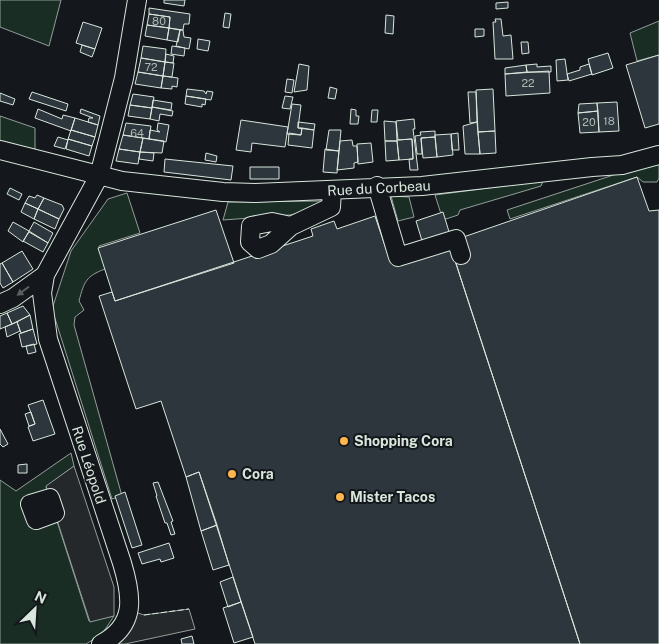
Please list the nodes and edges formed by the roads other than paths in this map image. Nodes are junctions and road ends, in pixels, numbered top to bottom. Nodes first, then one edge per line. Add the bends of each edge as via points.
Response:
1 (138, 0) edge
2 (0, 150) edge
3 (659, 155) edge
4 (99, 176) junction
5 (377, 186) junction
6 (332, 190) junction
7 (290, 226) dead end
8 (461, 255) dead end
9 (44, 275) junction
10 (0, 304) edge
11 (101, 644) edge

1 - 4 street via 124,78
2 - 4 street, Rue du Corbeau
3 - 5 street, Rue du Corbeau via 622,165 422,186
4 - 6 street, Rue du Corbeau via 223,192
4 - 9 street
5 - 6 street, Rue du Corbeau
5 - 8 street via 398,257 456,239
6 - 7 street via 331,207
9 -> 10 street
9 - 11 street, Rue Léopold via 42,293 48,339 122,563 131,600 122,624

